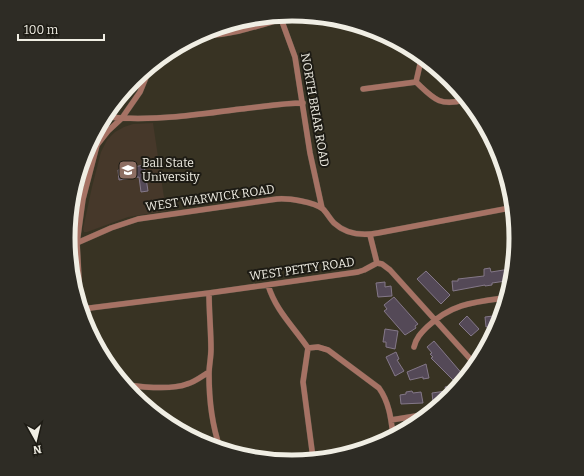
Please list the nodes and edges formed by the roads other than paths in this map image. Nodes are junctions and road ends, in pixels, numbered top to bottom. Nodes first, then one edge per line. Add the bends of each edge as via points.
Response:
1 (281, 21) edge
2 (267, 23) edge
3 (221, 33) edge
4 (420, 63) edge
5 (146, 78) edge
6 (416, 82) junction
7 (363, 89) dead end
8 (460, 101) edge
9 (303, 104) junction
10 (112, 117) edge
11 (122, 118) junction
12 (97, 143) edge
13 (97, 146) junction
14 (322, 208) junction
15 (507, 209) edge
16 (370, 235) junction
17 (77, 243) junction
18 (376, 263) junction
19 (79, 280) edge
20 (268, 285) junction
21 (209, 293) junction
22 (500, 299) edge
23 (87, 308) edge
24 (435, 320) junction
25 (414, 347) dead end
26 (308, 348) junction
27 (471, 360) edge
28 (209, 372) junction
29 (134, 386) edge
30 (416, 416) edge
31 (391, 420) junction
32 (392, 430) edge
33 (219, 442) edge
34 (312, 454) edge

1 - 9 street, NORTH BRIAR ROAD via 292,44
2 - 3 street
4 - 6 street
5 - 11 street via 140,92
6 - 7 street
6 - 8 street via 438,101 448,103
9 - 11 street via 282,104 179,117
9 - 14 street, NORTH BRIAR ROAD
10 - 11 street
11 - 13 street
12 - 13 street
13 - 17 street via 83,199
14 - 16 street via 335,224 344,230
14 - 17 street, WEST WARWICK ROAD via 292,199 272,199 138,219
15 - 16 street
16 - 18 street
17 - 19 street
18 - 20 street, WEST PETTY ROAD via 358,272
18 - 24 street via 386,267
20 - 21 street, WEST PETTY ROAD
20 - 26 street via 281,313
21 - 23 street, WEST PETTY ROAD
21 - 28 street
22 - 24 street via 462,305 448,310
24 - 25 street via 420,334
24 - 27 street
26 - 31 street via 328,350 374,384 385,398
26 - 34 street via 303,382
28 - 29 street via 177,387
28 - 33 street via 212,408
30 - 31 street
31 - 32 street

